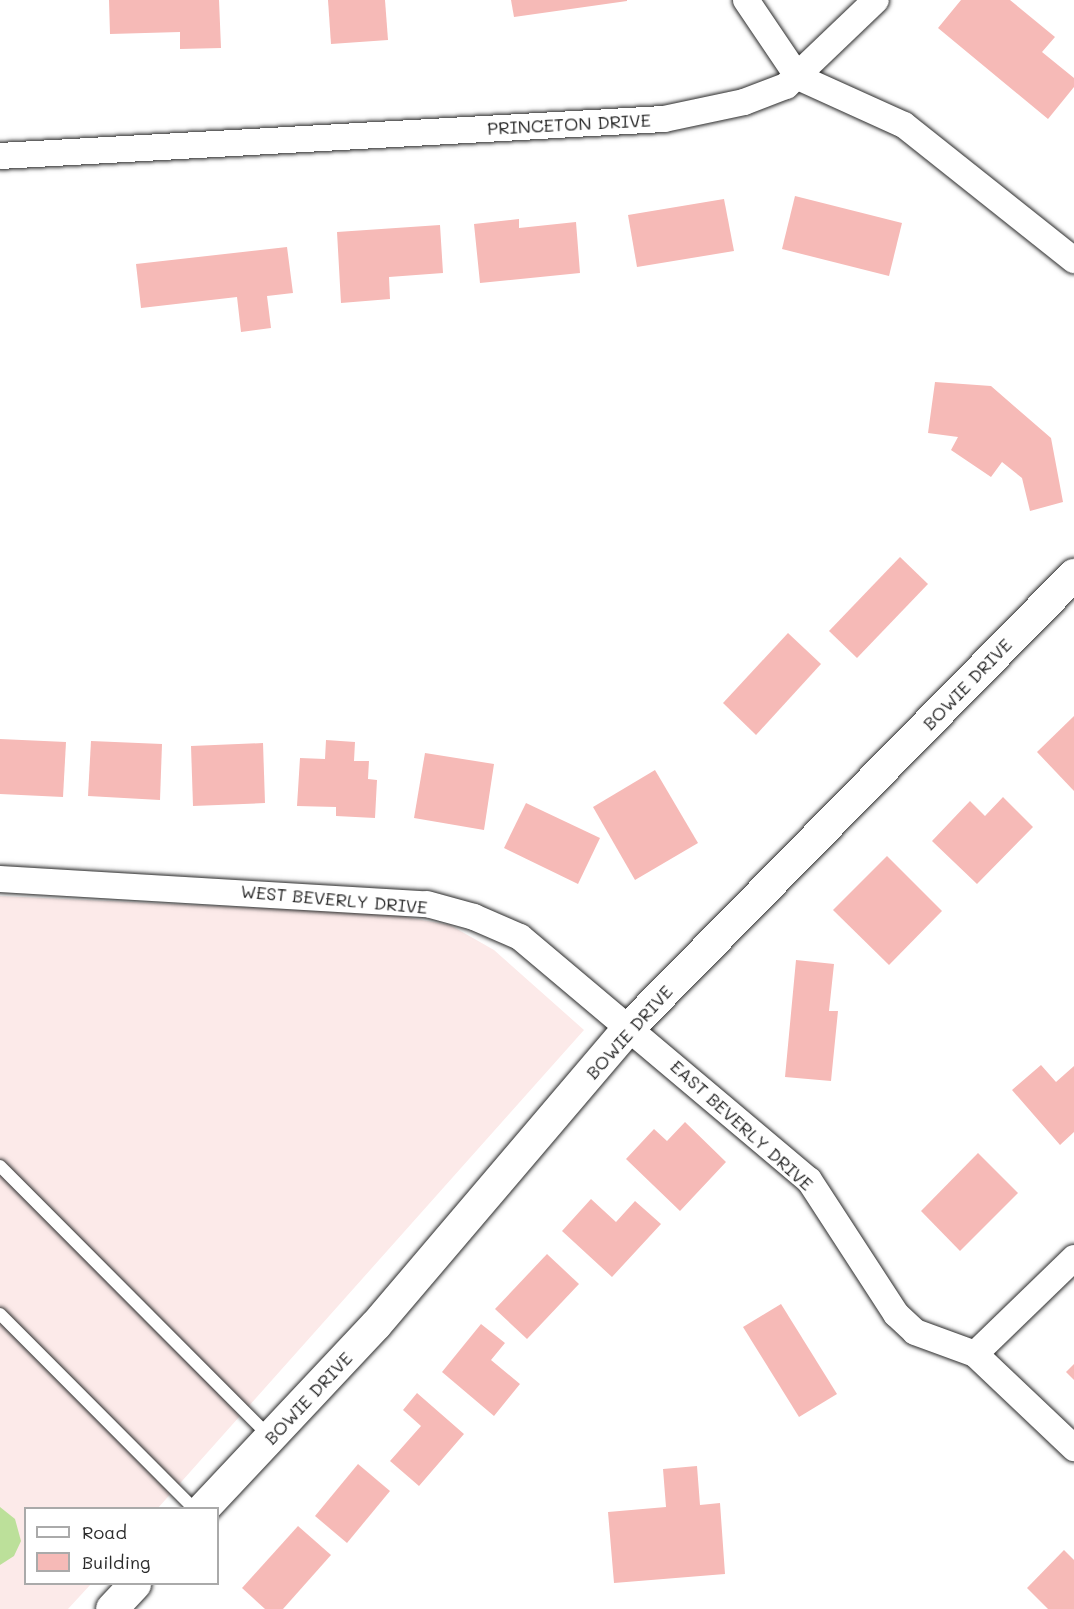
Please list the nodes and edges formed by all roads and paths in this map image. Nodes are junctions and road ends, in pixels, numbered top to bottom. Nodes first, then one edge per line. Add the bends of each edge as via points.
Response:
1 (746, 0) edge
2 (876, 0) edge
3 (798, 77) junction
4 (0, 156) edge
5 (1074, 260) edge
6 (1074, 575) edge
7 (0, 879) edge
8 (630, 1028) junction
9 (0, 1166) edge
10 (1074, 1258) edge
11 (0, 1314) edge
12 (975, 1354) junction
13 (271, 1438) junction
14 (1074, 1448) edge
15 (191, 1507) edge
16 (206, 1507) edge
17 (134, 1585) edge
18 (112, 1609) edge

1 - 3 street
2 - 3 street, PRINCETON DRIVE
3 - 4 street, PRINCETON DRIVE via 744,102 664,119
3 - 5 street via 904,125
6 - 8 street, BOWIE DRIVE
7 - 8 street, WEST BEVERLY DRIVE via 427,904 474,917 520,938
8 - 12 street, EAST BEVERLY DRIVE via 809,1180 896,1314 915,1332
8 - 13 street, BOWIE DRIVE
9 - 13 lane
10 - 12 street
11 - 15 lane
12 - 14 street, EAST BEVERLY DRIVE
13 - 16 street, BOWIE DRIVE
17 - 18 street

